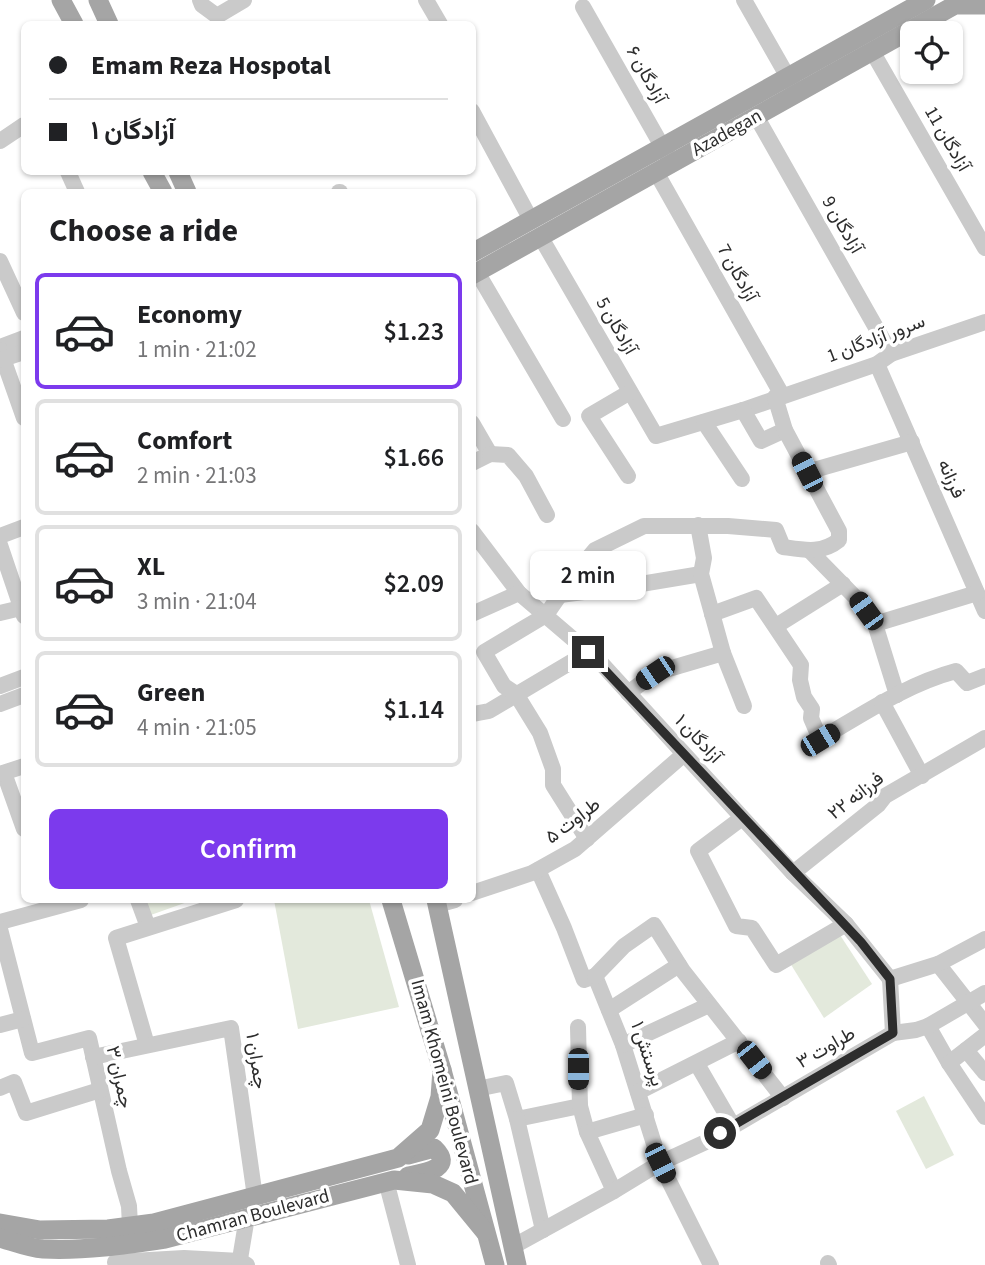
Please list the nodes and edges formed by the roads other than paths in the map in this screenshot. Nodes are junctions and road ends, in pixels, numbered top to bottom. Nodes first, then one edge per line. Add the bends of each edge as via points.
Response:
1 (61, 0) edge
2 (98, 0) edge
3 (200, 0) edge
4 (244, 0) edge
5 (426, 0) edge
6 (744, 0) edge
7 (926, 0) edge
8 (955, 3) edge
9 (985, 5) edge
10 (583, 7) dead end
11 (72, 21) edge
12 (108, 21) edge
13 (438, 21) edge
14 (872, 51) junction
15 (793, 85) junction
16 (756, 116) junction
17 (476, 118) edge
18 (21, 127) edge
19 (0, 141) edge
20 (663, 161) junction
21 (536, 228) junction
22 (985, 248) edge
23 (0, 261) edge
24 (476, 265) edge
25 (476, 269) edge
26 (21, 306) edge
27 (985, 322) edge
28 (21, 340) edge
29 (21, 352) edge
30 (1, 354) edge
31 (891, 354) junction
32 (877, 364) junction
33 (630, 392) junction
34 (778, 396) junction
35 (21, 410) edge
36 (743, 410) junction
37 (564, 419) dead end
38 (704, 422) junction
39 (785, 429) junction
40 (476, 431) edge
41 (656, 436) joint
42 (912, 442) junction
43 (490, 454) junction
44 (476, 461) edge
45 (807, 472) junction
46 (628, 476) dead end
47 (742, 479) dead end
48 (547, 515) dead end
49 (698, 525) junction
50 (21, 528) edge
51 (0, 536) edge
52 (476, 536) edge
53 (810, 551) junction
54 (1, 553) edge
55 (701, 574) junction
56 (843, 584) junction
57 (520, 593) junction
58 (978, 593) junction
59 (560, 595) junction
60 (21, 607) edge
61 (985, 611) edge
62 (21, 612) edge
63 (476, 612) edge
64 (0, 613) edge
65 (712, 614) junction
66 (546, 615) junction
67 (875, 624) junction
68 (776, 626) junction
69 (588, 652) junction
70 (723, 653) junction
71 (985, 676) edge
72 (21, 678) edge
73 (0, 686) edge
74 (628, 693) junction
75 (516, 694) junction
76 (897, 695) junction
77 (21, 696) edge
78 (882, 702) junction
79 (0, 704) edge
80 (744, 706) dead end
81 (476, 713) edge
82 (985, 738) edge
83 (683, 755) junction
84 (21, 767) edge
85 (2, 774) edge
86 (922, 776) junction
87 (742, 818) junction
88 (21, 822) edge
89 (587, 839) junction
90 (538, 870) junction
91 (793, 873) junction
92 (476, 893) edge
93 (139, 903) edge
94 (226, 903) edge
95 (392, 903) edge
96 (403, 903) edge
97 (443, 903) edge
98 (53, 904) edge
99 (0, 922) edge
100 (400, 923) junction
101 (846, 924) junction
102 (148, 927) junction
103 (0, 929) edge
104 (985, 939) edge
105 (938, 964) junction
106 (679, 965) junction
107 (595, 976) junction
108 (890, 979) junction
109 (985, 993) edge
110 (968, 1002) junction
111 (709, 1005) junction
112 (609, 1010) junction
113 (23, 1019) junction
114 (985, 1024) edge
115 (0, 1025) edge
116 (928, 1026) junction
117 (578, 1027) dead end
118 (893, 1033) junction
119 (985, 1035) edge
120 (739, 1041) junction
121 (147, 1045) junction
122 (623, 1045) junction
123 (966, 1049) junction
124 (93, 1058) junction
125 (949, 1063) junction
126 (697, 1064) junction
127 (442, 1070) junction
128 (985, 1073) edge
129 (0, 1088) edge
130 (477, 1089) junction
131 (100, 1090) junction
132 (638, 1092) junction
133 (783, 1098) junction
134 (580, 1106) junction
135 (646, 1115) junction
136 (985, 1117) edge
137 (517, 1119) junction
138 (733, 1126) junction
139 (587, 1132) junction
140 (398, 1158) junction
141 (660, 1163) junction
142 (390, 1180) junction
143 (614, 1191) junction
144 (255, 1197) junction
145 (247, 1217) junction
146 (0, 1223) edge
147 (130, 1226) junction
148 (543, 1230) junction
149 (485, 1232) junction
150 (0, 1238) edge
151 (113, 1251) edge
152 (514, 1256) edge
153 (242, 1264) edge
154 (408, 1265) edge
155 (495, 1265) edge
156 (711, 1265) edge

1 - 11 main road
2 - 12 main road
3 - 4 street via 217,16
5 - 13 street
6 - 15 street
7 - 15 main road, Azadegan
8 - 9 main road, Azadegan
8 - 14 main road, Azadegan
10 - 20 street, آزادگان ۶
14 - 15 main road, Azadegan
14 - 22 street, آزادگان 11
15 - 16 main road, Azadegan
15 - 20 main road, Azadegan
16 - 20 main road, Azadegan
16 - 31 street, آزادگان 9
17 - 21 street, آزادگان 5
18 - 19 street
20 - 21 main road, Azadegan
20 - 34 street, آزادگان 7
21 - 24 main road, Azadegan
21 - 33 street, آزادگان 5
23 - 26 street
25 - 37 street
27 - 31 street, سرور آزادگان 1
28 - 30 street
29 - 30 street
30 - 35 street
31 - 32 street, سرور آزادگان 1
32 - 34 street, سرور آزادگان 1
32 - 42 street, فرزانه
33 - 41 street, آزادگان 5
33 - 46 street via 589,416
34 - 36 street, سرور آزادگان 1
34 - 39 street, آزادگان 7
36 - 38 street, سرور آزادگان 1
36 - 39 street via 761,441
38 - 41 street, سرور آزادگان 1
38 - 47 street
39 - 45 street, آزادگان 7
40 - 43 street
42 - 45 street
42 - 58 street, فرزانه
43 - 44 street
43 - 48 street via 508,455 526,475
45 - 53 street, آزادگان 7 via 839,531 839,540
49 - 53 street via 776,530 783,547
49 - 55 street via 704,558
49 - 59 street via 644,526 620,537 596,550
50 - 51 street
52 - 57 street, آزادگان ۱
53 - 56 street
54 - 60 street
55 - 59 street
55 - 65 street
56 - 67 street
56 - 68 street
57 - 63 street
57 - 66 street, آزادگان ۱
58 - 61 street, فرزانه
58 - 67 street
59 - 66 street
62 - 64 street
65 - 68 street via 757,598
65 - 70 street
66 - 69 street, آزادگان ۱
66 - 75 street via 484,652 504,686
67 - 76 street
68 - 78 street via 801,665 804,697 820,740
69 - 74 street, آزادگان ۱
69 - 75 street
70 - 74 street via 655,673
70 - 80 street
71 - 76 street via 967,683 956,671
72 - 73 street
74 - 83 street, آزادگان ۱
75 - 81 street
75 - 89 street via 540,733 554,769 553,785
76 - 78 street
77 - 79 street
78 - 86 street
82 - 86 street, فرزانه ۲۲
83 - 87 street, آزادگان ۱
83 - 89 street, طراوت ۵
84 - 85 street
85 - 88 street
86 - 91 street, فرزانه ۲۲ via 885,796
87 - 91 street, آزادگان ۱
87 - 101 street via 698,851 736,926 752,928 776,965
89 - 90 street, طراوت ۵
90 - 92 street, طراوت ۵
90 - 107 street, پرستش ۱ via 584,980
91 - 101 street, آزادگان ۱
93 - 102 street
94 - 102 street
95 - 100 main road, Imam Khomeini Boulevard
96 - 100 main road
97 - 130 main road, Imam Khomeini Boulevard
98 - 99 street
100 - 127 main road, Imam Khomeini Boulevard
101 - 108 street, آزادگان ۱
102 - 121 street via 116,938
103 - 113 street, چمران ۳
104 - 105 street
105 - 108 street
105 - 110 street
106 - 107 street via 654,925 624,946
106 - 111 street
106 - 112 street
107 - 112 street, پرستش ۱
108 - 118 street
109 - 110 street, طراوت ۳
110 - 114 street
110 - 116 street, طراوت ۳
111 - 120 street
111 - 122 street
112 - 122 street, پرستش ۱
113 - 115 street
113 - 124 street, چمران ۳ via 32,1053 89,1038
116 - 118 street, طراوت ۳
116 - 125 street
117 - 134 street
118 - 133 street, طراوت ۳
119 - 123 street
120 - 126 street
120 - 133 street
121 - 124 street, چمران ۱
121 - 144 street, چمران ۱ via 231,1028
122 - 132 street, پرستش ۱
123 - 125 street
123 - 128 street
124 - 131 street, چمران ۳
125 - 136 street
126 - 132 street
126 - 138 street
127 - 140 main road, Chamran Boulevard via 439,1105 430,1130
127 - 149 main road, Imam Khomeini Boulevard
129 - 131 street via 14,1082 26,1113
130 - 137 street via 506,1083
130 - 152 main road, Imam Khomeini Boulevard
131 - 147 street, چمران ۳
132 - 135 street, پرستش ۱
133 - 138 street, طراوت ۳
134 - 137 street
134 - 139 street
135 - 139 street
135 - 141 street, پرستش ۱
137 - 148 street
138 - 141 street, طراوت ۳
139 - 143 street
140 - 142 main road via 434,1147 441,1164 437,1169
140 - 144 main road, Chamran Boulevard
141 - 143 street, طراوت ۳
141 - 156 street, پرستش ۱
142 - 145 main road, Chamran Boulevard
142 - 149 main road, Chamran Boulevard via 433,1184 453,1193
142 - 154 street
143 - 148 street, طراوت ۳
144 - 147 main road, Chamran Boulevard
145 - 151 main road, Chamran Boulevard
145 - 153 street
146 - 151 main road, Chamran Boulevard
147 - 151 main road, Chamran Boulevard
148 - 152 street, طراوت ۳
149 - 155 main road, Imam Khomeini Boulevard
150 - 151 main road, Chamran Boulevard via 42,1249
151 - 153 street

